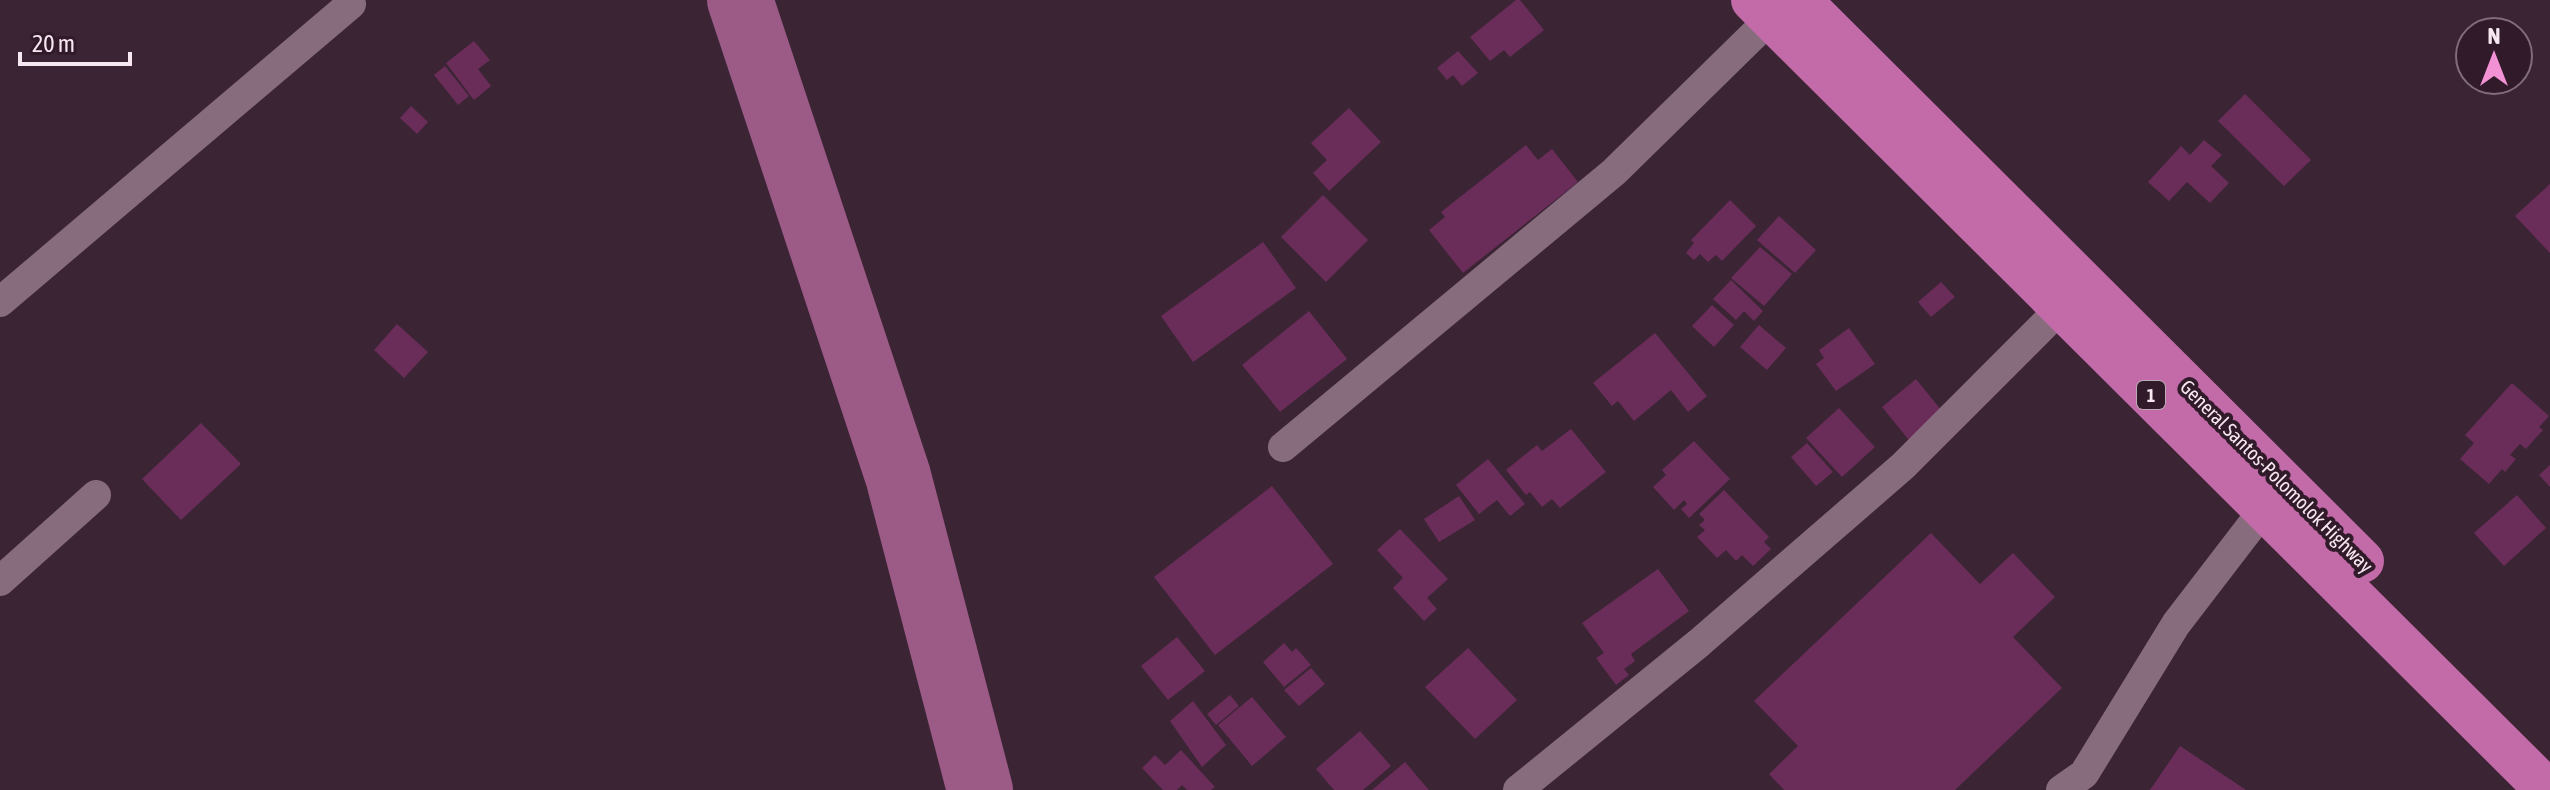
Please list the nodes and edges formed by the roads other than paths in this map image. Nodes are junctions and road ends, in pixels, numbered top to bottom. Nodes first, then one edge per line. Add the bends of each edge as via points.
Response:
1 (351, 4) dead end
2 (1774, 6) edge
3 (0, 302) edge
4 (2062, 307) junction
5 (1283, 447) dead end
6 (96, 495) dead end
7 (2265, 508) junction
8 (0, 581) edge
9 (2550, 750) edge
10 (1518, 790) edge
11 (2061, 790) edge
12 (2547, 790) edge

1 - 3 street
2 - 4 highway, 1
2 - 5 street via 1614,172
2 - 9 highway, General Santos-Polomolok Highway / 1
4 - 7 highway, 1
4 - 10 street via 1903,466 1699,643
6 - 8 street
7 - 11 street via 2176,624 2084,774
7 - 12 highway, 1

